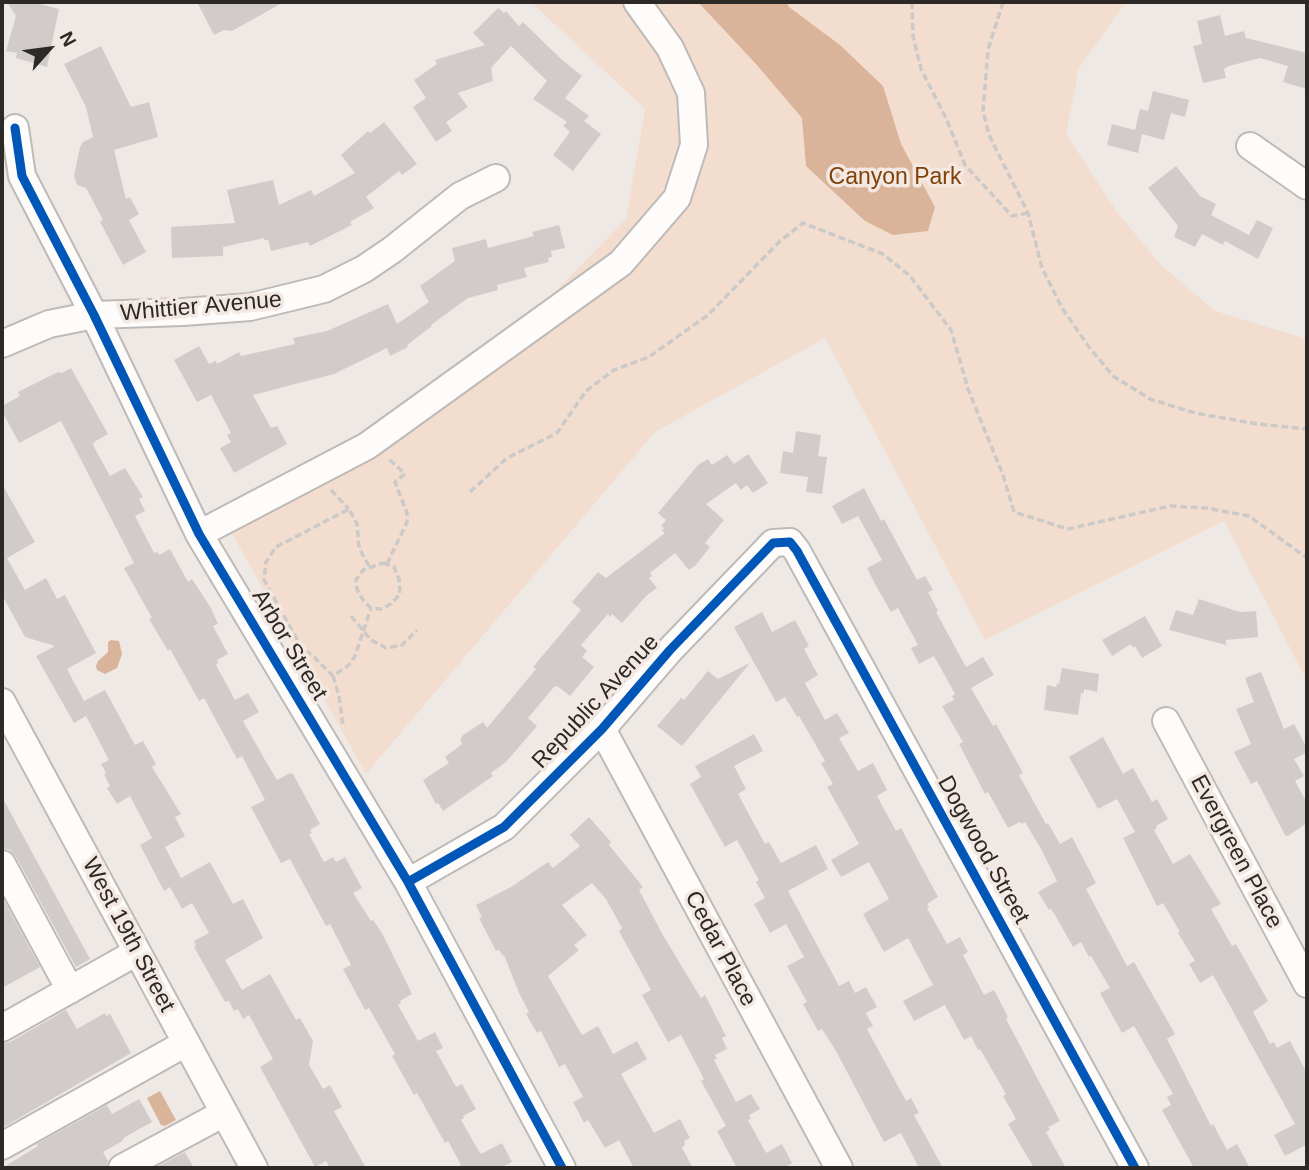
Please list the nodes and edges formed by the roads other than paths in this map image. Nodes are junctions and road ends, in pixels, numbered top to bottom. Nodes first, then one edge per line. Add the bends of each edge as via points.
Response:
1 (637, 2) edge
2 (15, 128) dead end
3 (1250, 146) dead end
4 (496, 178) dead end
5 (1307, 186) edge
6 (94, 315) junction
7 (2, 344) edge
8 (199, 534) junction
9 (797, 551) joint
10 (2, 702) edge
11 (1166, 721) dead end
12 (8, 729) edge
13 (602, 729) junction
14 (2, 864) edge
15 (408, 882) junction
16 (137, 952) junction
17 (1307, 984) edge
18 (70, 990) junction
19 (2, 1028) edge
20 (186, 1043) junction
21 (224, 1113) junction
22 (2, 1146) edge
23 (122, 1168) edge
24 (254, 1168) edge
25 (562, 1168) edge
26 (839, 1168) edge
27 (1135, 1168) edge

1 - 8 street via 670,48 691,93 694,145 677,198 621,263 372,442
2 - 6 street, Arbor Street via 22,176
3 - 5 street
4 - 6 street, Whittier Avenue via 460,196 364,269 324,289 250,307
6 - 7 street, Whittier Avenue via 49,324
6 - 8 street, Arbor Street
8 - 15 street, Arbor Street
9 - 13 street, Republic Avenue via 790,542 774,543 670,650
9 - 27 street, Dogwood Street
10 - 12 street, West 19th Street
11 - 17 street, Evergreen Place
12 - 16 street, West 19th Street
13 - 15 street, Republic Avenue via 504,827
13 - 26 street, Cedar Place
14 - 18 street
15 - 25 street, Arbor Street
16 - 18 street
16 - 20 street, West 19th Street
18 - 19 street
20 - 21 street, West 19th Street
20 - 22 street
21 - 23 street
21 - 24 street, West 19th Street

